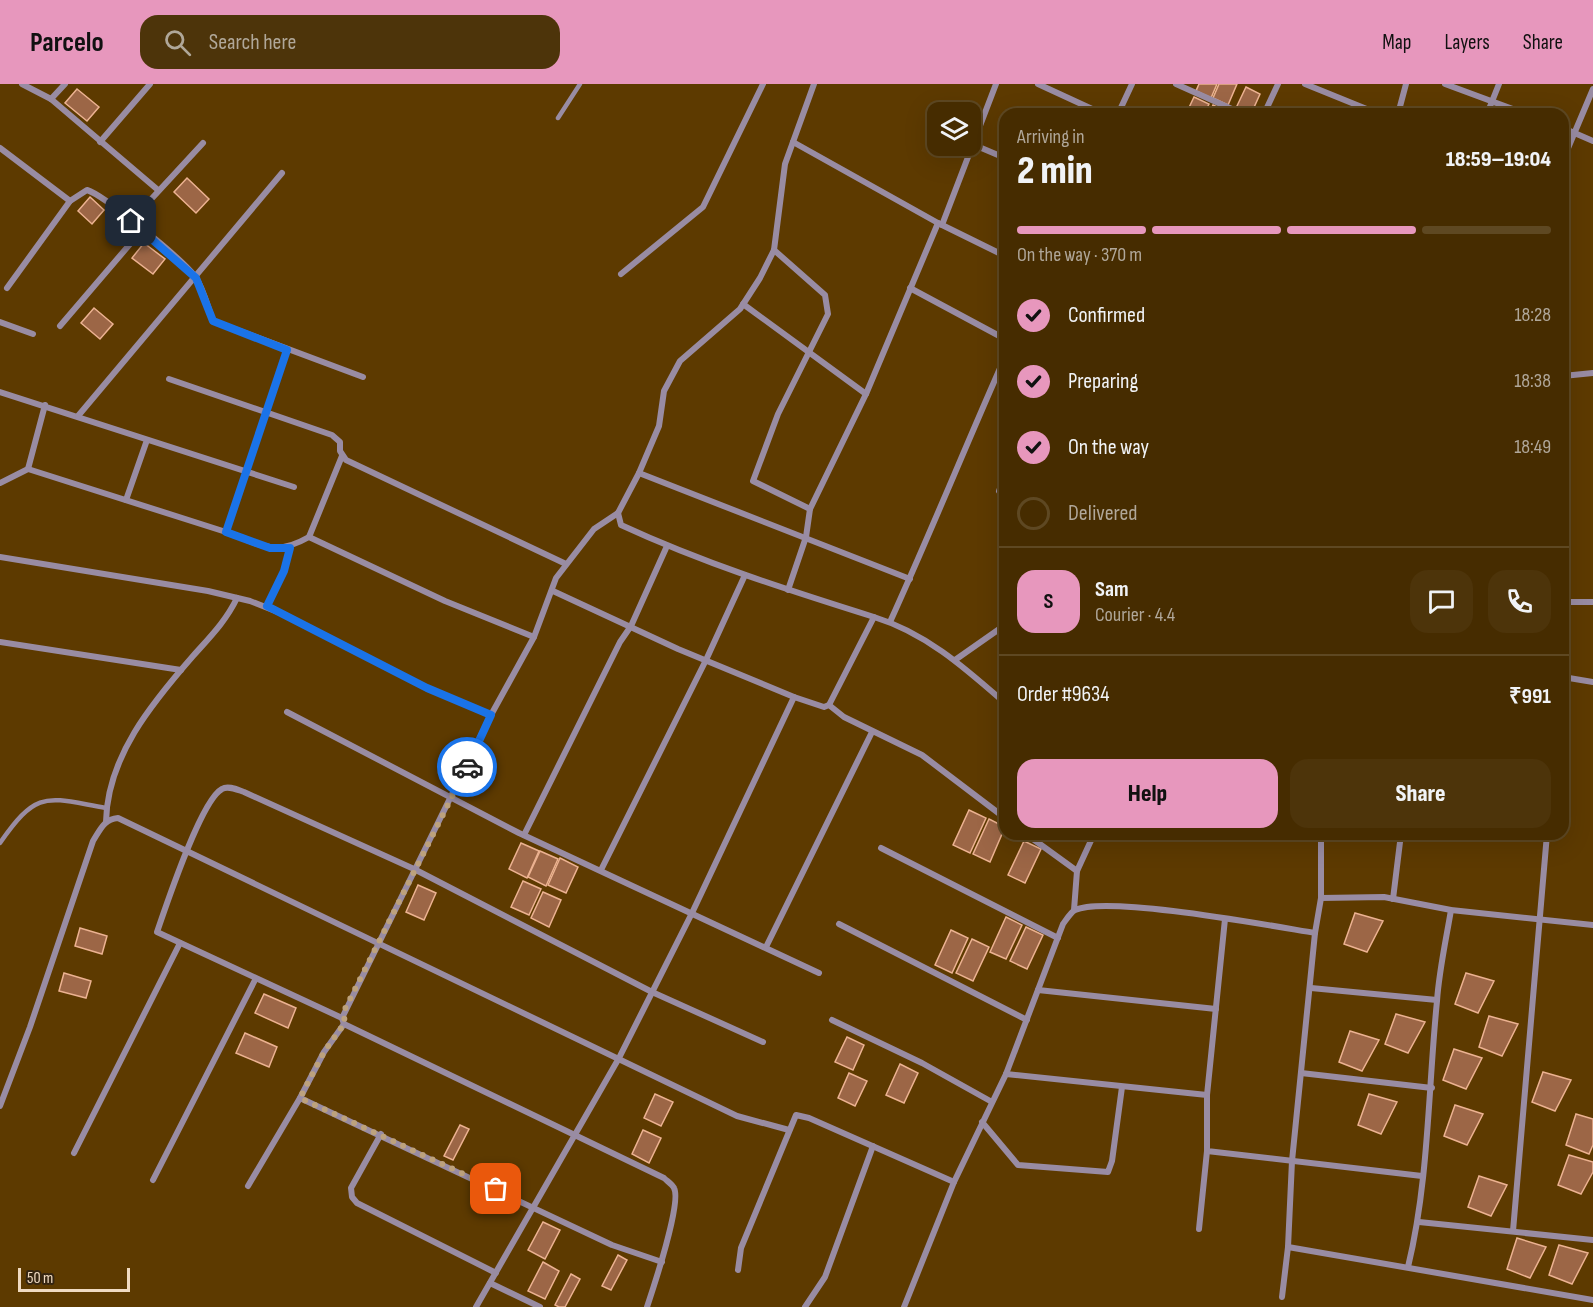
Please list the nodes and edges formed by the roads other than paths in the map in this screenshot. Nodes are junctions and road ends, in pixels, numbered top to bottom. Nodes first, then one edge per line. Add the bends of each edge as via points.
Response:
1 (22, 84) edge
2 (65, 84) edge
3 (150, 84) edge
4 (580, 84) edge
5 (763, 84) edge
6 (814, 84) edge
7 (996, 84) edge
8 (1038, 84) edge
9 (1132, 84) edge
10 (1176, 84) edge
11 (1278, 84) edge
12 (1305, 84) edge
13 (1406, 84) edge
14 (1445, 84) edge
15 (1499, 84) edge
16 (1593, 89) edge
17 (51, 99) junction
18 (1492, 102) junction
19 (1090, 108) edge
20 (1121, 108) edge
21 (1230, 108) edge
22 (1267, 108) edge
23 (1364, 108) edge
24 (1400, 108) edge
25 (1490, 108) edge
26 (1509, 108) edge
27 (558, 118) dead end
28 (981, 122) edge
29 (1569, 130) edge
30 (1575, 132) junction
31 (1593, 141) edge
32 (100, 142) junction
33 (793, 142) junction
34 (202, 143) dead end
35 (1569, 146) edge
36 (0, 148) edge
37 (981, 148) edge
38 (999, 155) edge
39 (967, 156) edge
40 (282, 173) dead end
41 (158, 190) junction
42 (70, 201) junction
43 (131, 221) junction
44 (940, 224) junction
45 (142, 230) junction
46 (774, 249) junction
47 (999, 253) edge
48 (621, 274) dead end
49 (196, 278) junction
50 (7, 288) dead end
51 (909, 288) junction
52 (743, 304) junction
53 (0, 322) edge
54 (60, 326) dead end
55 (33, 334) dead end
56 (999, 336) edge
57 (287, 350) junction
58 (809, 355) junction
59 (999, 371) edge
60 (1593, 372) edge
61 (1569, 375) edge
62 (363, 377) dead end
63 (169, 379) dead end
64 (0, 392) edge
65 (866, 394) junction
66 (45, 405) junction
67 (267, 411) junction
68 (78, 416) junction
69 (147, 440) junction
70 (342, 456) junction
71 (28, 470) junction
72 (246, 471) junction
73 (639, 473) junction
74 (0, 483) edge
75 (294, 487) dead end
76 (126, 500) junction
77 (810, 509) junction
78 (618, 513) junction
79 (226, 532) junction
80 (309, 537) junction
81 (806, 537) junction
82 (667, 546) junction
83 (290, 548) junction
84 (0, 557) edge
85 (566, 564) junction
86 (745, 575) junction
87 (909, 579) junction
88 (788, 590) junction
89 (553, 591) junction
90 (237, 598) junction
91 (1569, 602) edge
92 (1593, 602) edge
93 (267, 606) junction
94 (874, 617) junction
95 (890, 622) junction
96 (631, 626) junction
97 (999, 629) edge
98 (534, 636) junction
99 (0, 642) edge
100 (706, 660) junction
101 (956, 660) junction
102 (181, 670) junction
103 (1569, 679) edge
104 (1593, 682) edge
105 (794, 697) junction
106 (999, 699) edge
107 (829, 705) junction
108 (287, 712) dead end
109 (491, 715) junction
110 (872, 732) junction
111 (451, 798) junction
112 (106, 808) junction
113 (999, 813) edge
114 (106, 822) junction
115 (524, 835) junction
116 (1034, 840) edge
117 (1091, 840) edge
118 (1320, 840) edge
119 (1400, 840) edge
120 (1547, 840) edge
121 (0, 843) edge
122 (880, 848) dead end
123 (186, 852) junction
124 (414, 869) junction
125 (602, 870) junction
126 (1077, 871) junction
127 (1322, 898) junction
128 (1393, 899) junction
129 (1074, 910) junction
130 (1451, 910) junction
131 (692, 913) junction
132 (1225, 919) junction
133 (1542, 921) junction
134 (839, 924) dead end
135 (1593, 925) edge
136 (1315, 933) junction
137 (1058, 938) junction
138 (378, 943) junction
139 (180, 944) junction
140 (766, 947) junction
141 (819, 973) dead end
142 (255, 980) junction
143 (1311, 988) junction
144 (1038, 990) junction
145 (652, 992) junction
146 (1437, 1000) junction
147 (1216, 1009) junction
148 (832, 1020) dead end
149 (1027, 1020) junction
150 (343, 1021) junction
151 (763, 1042) dead end
152 (619, 1058) junction
153 (1301, 1072) junction
154 (1006, 1074) junction
155 (1122, 1087) junction
156 (1432, 1088) junction
157 (1207, 1095) junction
158 (300, 1098) junction
159 (992, 1102) junction
160 (0, 1106) edge
161 (982, 1122) junction
162 (789, 1130) junction
163 (381, 1134) junction
164 (574, 1136) junction
165 (873, 1146) junction
166 (1207, 1151) junction
167 (74, 1153) dead end
168 (1292, 1161) junction
169 (1422, 1176) junction
170 (153, 1180) dead end
171 (954, 1182) junction
172 (248, 1186) dead end
173 (535, 1207) junction
174 (1419, 1222) junction
175 (1199, 1229) dead end
176 (1513, 1231) junction
177 (1593, 1240) edge
178 (1288, 1247) junction
179 (662, 1262) junction
180 (1408, 1267) junction
181 (738, 1270) dead end
182 (496, 1273) junction
183 (490, 1283) junction
184 (1593, 1291) edge
185 (1282, 1298) dead end
186 (1592, 1299) edge
187 (476, 1307) edge
188 (540, 1307) edge
189 (647, 1307) edge
190 (805, 1307) edge
191 (904, 1307) edge

1 - 17 street
2 - 17 street
3 - 32 street
4 - 27 lane
5 - 48 street via 703,207
6 - 33 street
7 - 28 street
8 - 19 street
9 - 20 street
10 - 21 street
11 - 22 street
12 - 23 street
13 - 24 street
14 - 18 street
15 - 18 street
16 - 30 street
17 - 32 street
18 - 25 street
18 - 26 street
29 - 30 street
30 - 31 street
30 - 35 street
32 - 41 street
33 - 44 street
33 - 46 street via 785,164
34 - 41 street
36 - 42 street
37 - 38 street
39 - 44 street
40 - 49 street
41 - 43 street
42 - 43 street via 82,191 92,192
42 - 50 street
43 - 45 street
44 - 47 street
44 - 51 street
45 - 49 street
45 - 54 street
46 - 52 street
46 - 58 street via 825,295 828,314
49 - 57 street via 213,321
49 - 68 street
51 - 56 street
51 - 65 street
52 - 58 street
52 - 73 street via 680,361 664,391 659,426
53 - 55 street
57 - 62 street
57 - 67 street
58 - 65 street
58 - 77 street via 778,414 753,481
59 - 87 street
60 - 61 street
63 - 67 street
64 - 66 street
65 - 77 street
66 - 68 street
66 - 71 street
67 - 70 street via 338,438
67 - 72 street
68 - 69 street
69 - 72 street
69 - 76 street
70 - 80 street
70 - 85 street
71 - 74 street
71 - 76 street
72 - 75 street
72 - 79 street
73 - 78 street
73 - 81 street
76 - 79 street
77 - 81 street
78 - 82 street via 621,525
78 - 85 street via 594,529
79 - 83 street via 270,548
80 - 83 street
80 - 98 street via 445,601
81 - 87 street
81 - 88 street
82 - 86 street
82 - 96 street
83 - 93 street
84 - 90 street
85 - 89 street
86 - 88 street
86 - 100 street
87 - 95 street
88 - 94 street
89 - 96 street
89 - 98 street
90 - 93 street
90 - 102 street via 220,627
91 - 92 street
93 - 109 street via 427,688
94 - 95 street
94 - 107 street
95 - 101 street
96 - 100 street
96 - 115 street
97 - 101 street
98 - 109 street
99 - 102 street
100 - 105 street
100 - 125 street
101 - 106 street
102 - 112 street via 129,740
103 - 104 street
105 - 107 street via 824,707
105 - 131 street
107 - 110 street
108 - 111 street
109 - 111 street
110 - 113 street via 922,755
110 - 140 street
111 - 115 street
111 - 124 street
112 - 114 street
112 - 121 lane via 53,799 39,801
114 - 123 street via 118,818
114 - 160 street via 93,841
115 - 125 street
116 - 126 street
117 - 126 street
118 - 127 street
119 - 128 street
120 - 133 street
122 - 137 street
123 - 124 street via 211,801 221,789 229,787
123 - 138 street
123 - 139 street via 157,932
124 - 138 street
124 - 145 street
125 - 131 street
126 - 129 street
127 - 128 street
127 - 136 street
128 - 130 street
129 - 132 street via 1104,905
129 - 137 street
130 - 133 street
130 - 146 street
131 - 140 street
131 - 145 street
132 - 136 street
132 - 147 street
133 - 135 street
133 - 176 street
134 - 149 street
136 - 143 street
137 - 144 street
138 - 150 street
138 - 152 street
139 - 142 street
139 - 167 street
140 - 141 street
142 - 150 street
142 - 170 street
143 - 146 street
143 - 153 street
144 - 147 street
144 - 149 street
145 - 151 street
145 - 152 street
146 - 156 street
147 - 157 street
148 - 159 street
149 - 154 street
150 - 158 street
150 - 164 street
152 - 162 street via 737,1116
152 - 164 street
153 - 156 street
153 - 168 street
154 - 155 street
154 - 159 street
155 - 157 street
155 - 161 street via 1108,1172 1018,1165
156 - 169 street
157 - 166 street
158 - 163 street
158 - 172 street
159 - 161 street
161 - 171 street
162 - 165 street via 796,1115
162 - 181 street via 741,1248
163 - 173 street
163 - 182 street via 351,1188 352,1197
164 - 173 street
164 - 179 street via 664,1178 674,1188 676,1197
165 - 171 street
165 - 190 street via 825,1277
166 - 168 street
166 - 175 street
168 - 169 street
168 - 178 street
169 - 174 street
171 - 191 street
173 - 179 street via 612,1245
173 - 182 street
174 - 176 street
174 - 180 street
176 - 177 street
178 - 180 street
178 - 185 street
179 - 189 street
180 - 186 street
182 - 183 street
183 - 187 street
183 - 188 street
184 - 186 street

